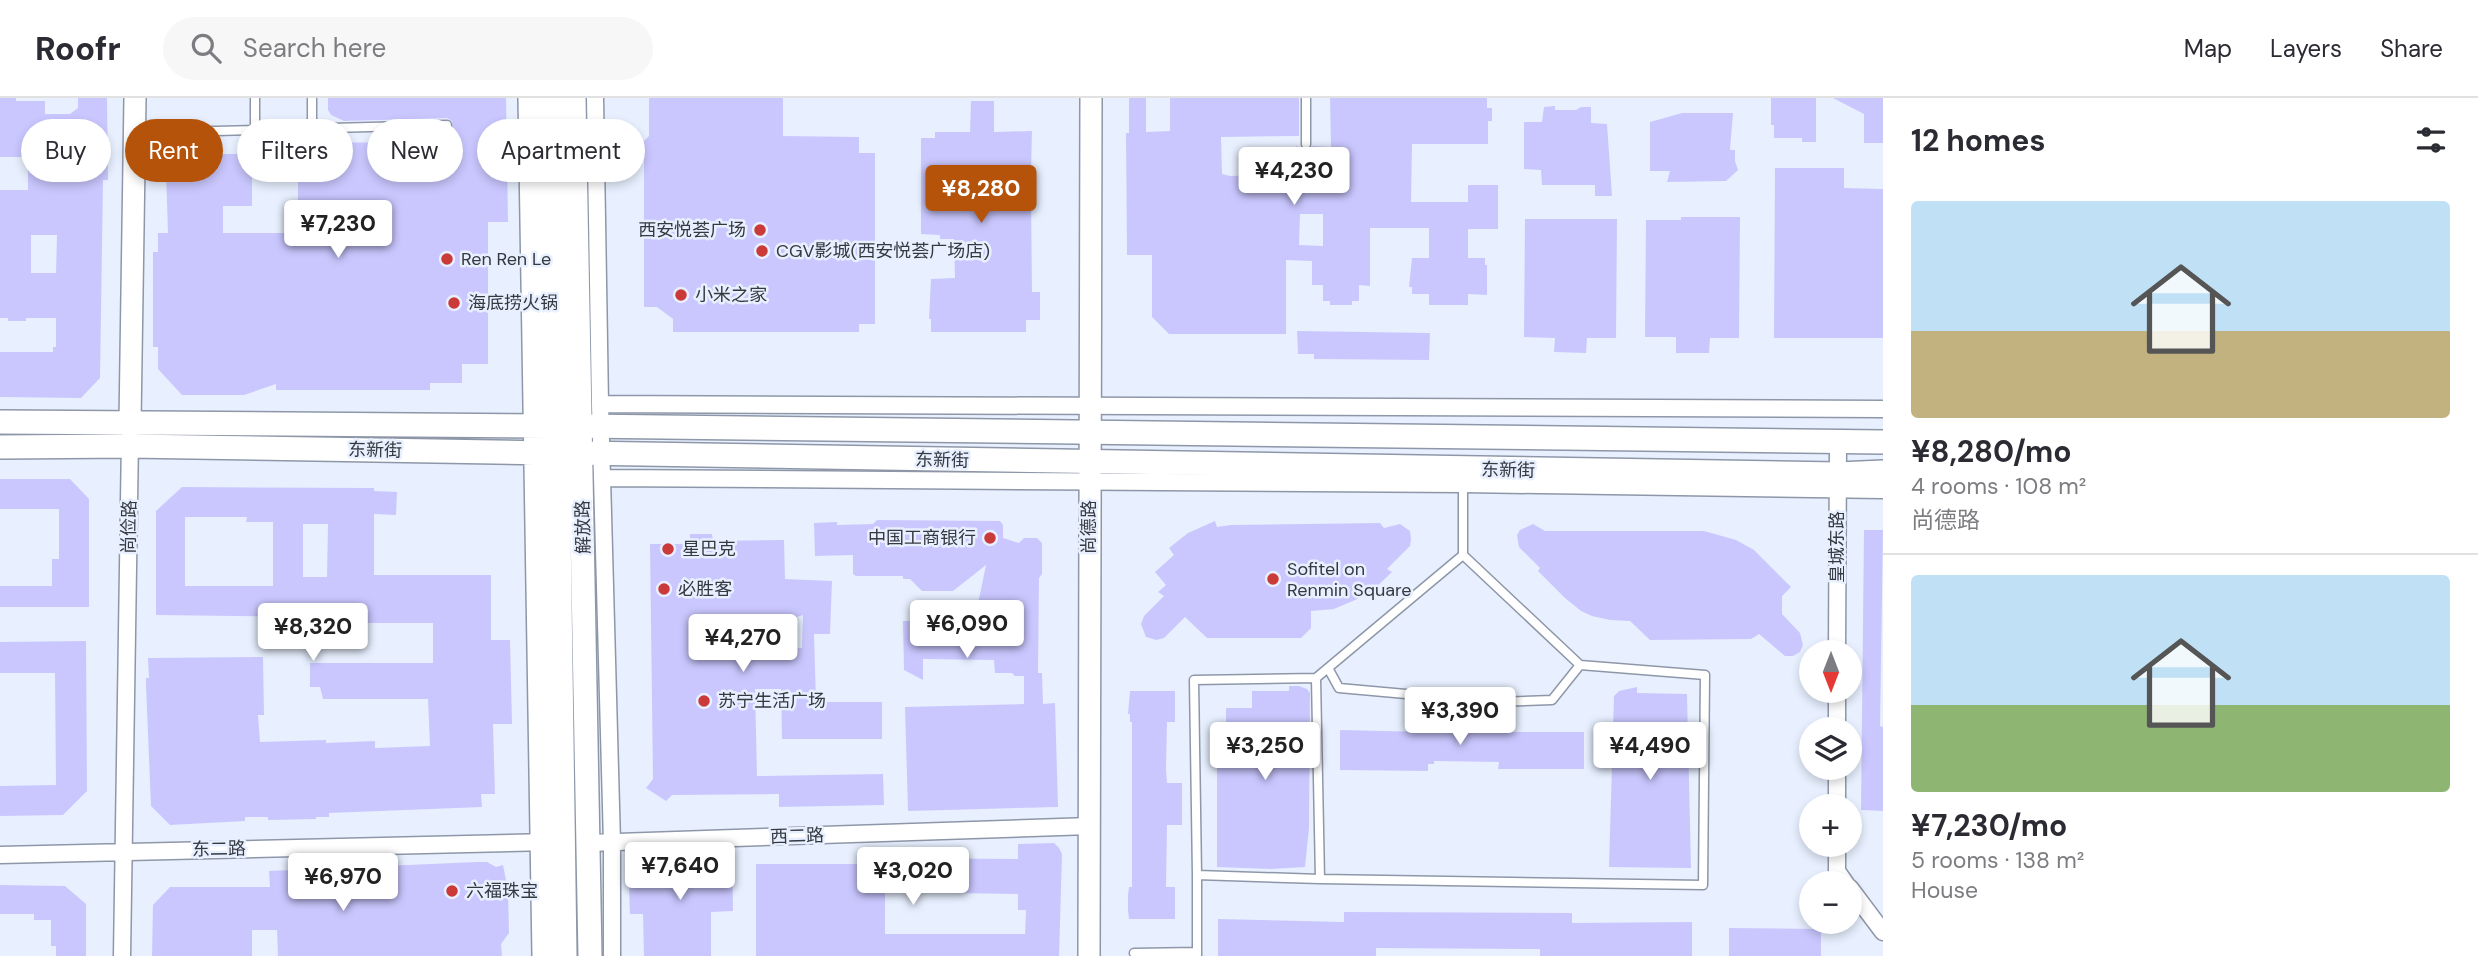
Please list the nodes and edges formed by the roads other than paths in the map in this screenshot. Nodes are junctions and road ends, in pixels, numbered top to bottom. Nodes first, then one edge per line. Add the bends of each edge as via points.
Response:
1 (135, 98) edge
2 (255, 98) edge
3 (312, 98) edge
4 (530, 98) edge
5 (553, 98) edge
6 (574, 98) edge
7 (595, 98) edge
8 (1091, 98) edge
9 (1306, 98) edge
10 (134, 119) edge
11 (255, 119) edge
12 (312, 119) edge
13 (1306, 144) dead end
14 (133, 182) edge
15 (1090, 405) junction
16 (1883, 409) edge
17 (594, 419) junction
18 (0, 422) edge
19 (130, 422) junction
20 (547, 426) junction
21 (1090, 432) junction
22 (1838, 442) junction
23 (1883, 442) edge
24 (130, 446) junction
25 (0, 447) edge
26 (547, 453) junction
27 (592, 454) junction
28 (1883, 472) edge
29 (1089, 473) junction
30 (1463, 477) junction
31 (603, 478) junction
32 (1838, 482) junction
33 (1883, 490) edge
34 (1463, 555) junction
35 (1837, 640) edge
36 (1580, 666) junction
37 (1328, 668) junction
38 (1316, 678) junction
39 (1090, 826) junction
40 (554, 842) junction
41 (588, 843) junction
42 (612, 843) junction
43 (124, 852) junction
44 (0, 855) edge
45 (1197, 875) junction
46 (1320, 879) junction
47 (1862, 904) edge
48 (1883, 932) edge
49 (1134, 953) dead end
50 (1197, 954) edge
51 (122, 956) edge
52 (544, 956) edge
53 (565, 956) edge
54 (590, 956) edge
55 (612, 956) edge
56 (1089, 956) edge

1 - 10 street, 尚俭路
2 - 11 lane
3 - 12 lane
4 - 20 main road
5 - 20 main road, 解放路
6 - 17 main road, 解放路
7 - 17 street
8 - 15 street, 尚德路
9 - 13 lane
14 - 19 street, 尚俭路
15 - 16 street
15 - 17 street
15 - 21 street, 尚德路
17 - 20 street, 东新街
17 - 21 main road, 东新街
17 - 27 main road, 解放路
18 - 19 main road, 东新街
19 - 20 main road, 东新街
19 - 24 street, 尚俭路
20 - 26 main road, 解放路
21 - 22 main road, 东新街
21 - 29 street, 尚德路
22 - 23 main road, 东新街
22 - 32 street, 皇城东路
24 - 25 main road, 东新街
24 - 26 main road, 东新街
24 - 43 street, 尚俭路
26 - 27 street, 东新街
26 - 40 main road, 解放路
27 - 29 main road, 东新街
27 - 31 street
27 - 41 main road, 解放路
28 - 32 main road, 东新街
29 - 30 main road, 东新街
29 - 31 street
29 - 39 street, 尚德路
30 - 32 main road, 东新街
30 - 34 lane
31 - 42 street
32 - 33 street
32 - 35 street, 皇城东路
34 - 36 lane
34 - 37 lane
36 - 37 lane via 1552,700 1495,702 1339,688
36 - 46 lane via 1705,675 1703,884
37 - 38 lane
38 - 45 lane via 1194,680
38 - 46 lane
39 - 42 street, 西二路
39 - 56 street, 尚德路
40 - 43 street, 东二路
40 - 52 main road
40 - 53 main road, 解放路
41 - 42 street, 西二路
41 - 54 main road, 解放路
42 - 55 street
43 - 44 street, 东二路
43 - 51 street, 尚俭路
45 - 46 lane
45 - 50 lane
47 - 48 street
49 - 50 lane

